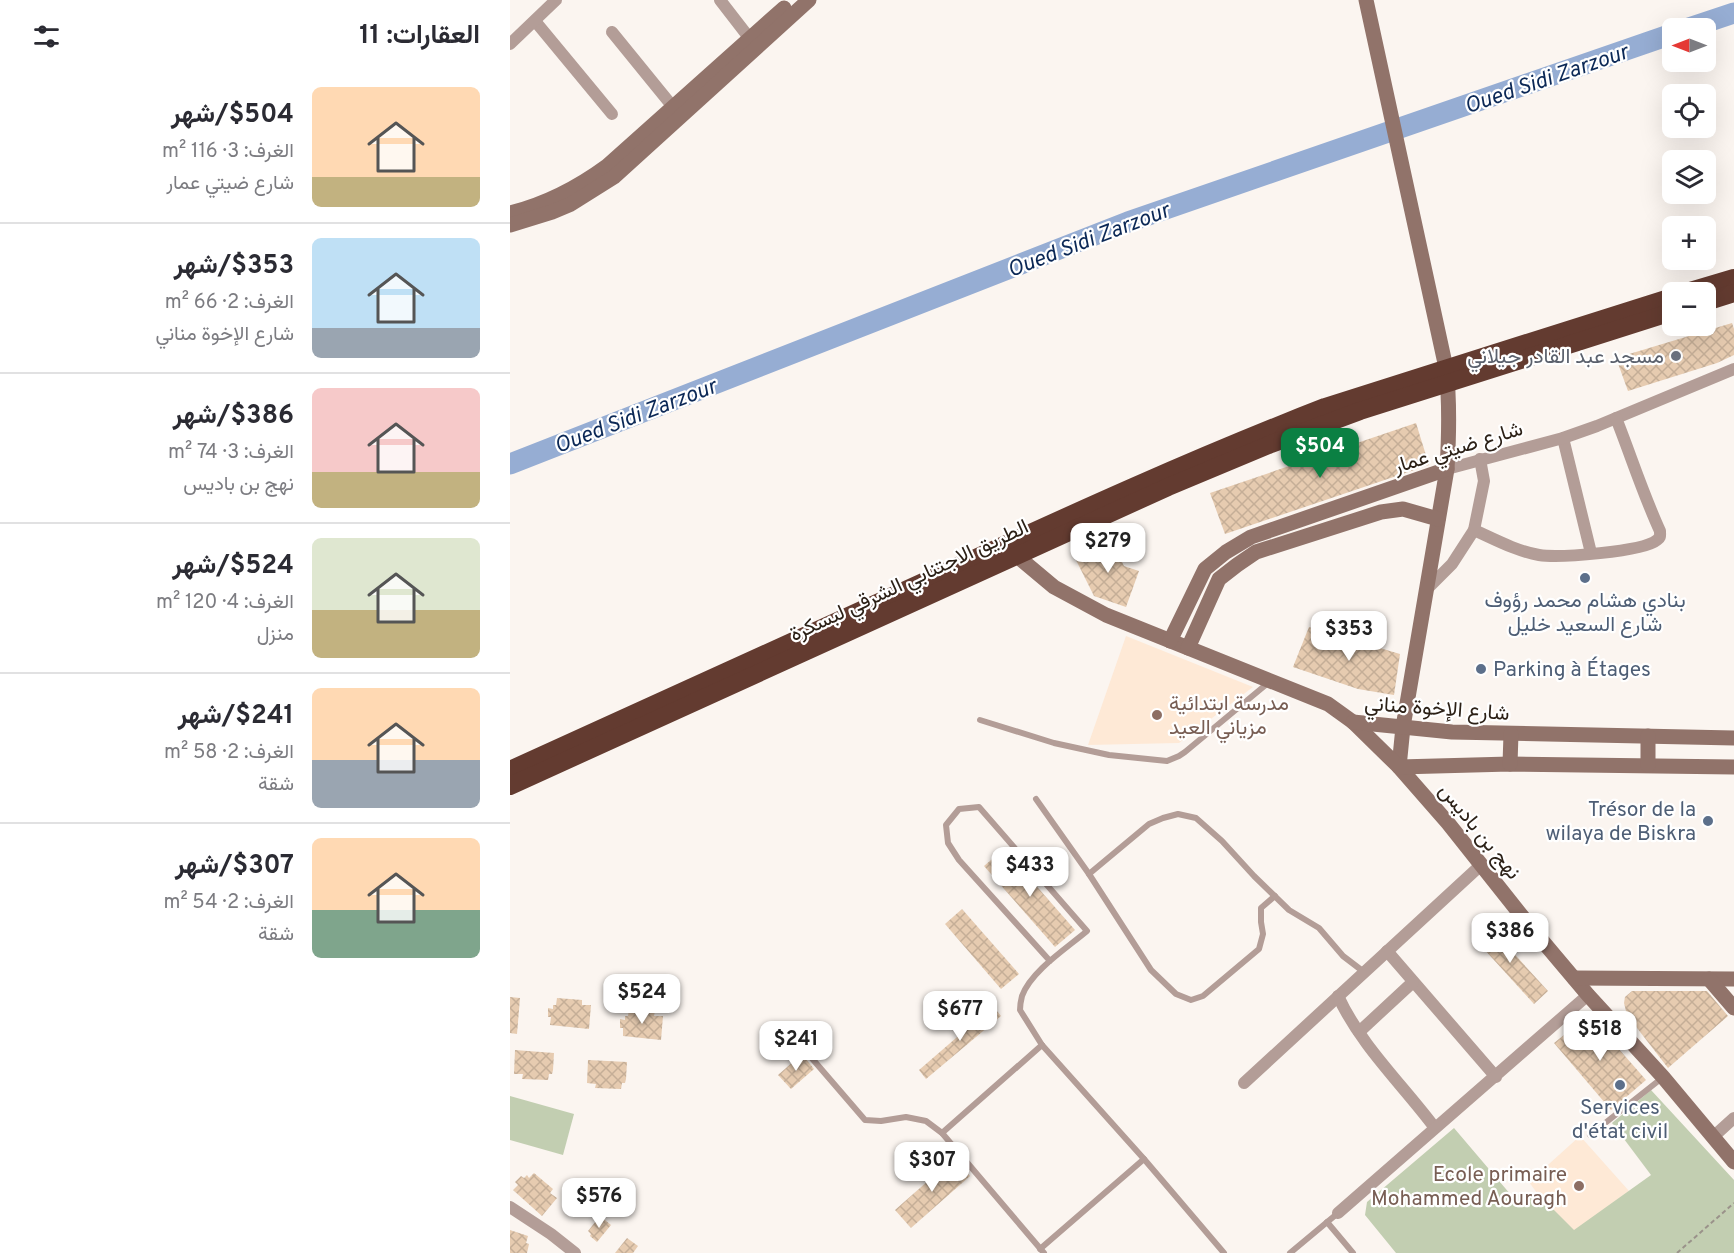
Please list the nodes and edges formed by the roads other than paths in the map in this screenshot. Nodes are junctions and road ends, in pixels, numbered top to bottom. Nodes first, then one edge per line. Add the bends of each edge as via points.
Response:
1 (556, 0) edge
2 (720, 0) edge
3 (793, 0) edge
4 (809, 0) edge
5 (1366, 0) edge
6 (534, 21) junction
7 (612, 32) dead end
8 (753, 43) junction
9 (510, 44) edge
10 (673, 107) junction
11 (612, 114) dead end
12 (510, 213) edge
13 (510, 225) edge
14 (1734, 278) edge
15 (1716, 283) edge
16 (1734, 293) edge
17 (1716, 299) edge
18 (1662, 301) edge
19 (1662, 315) edge
20 (1734, 369) edge
21 (1447, 376) junction
22 (1616, 418) junction
23 (1563, 438) junction
24 (1480, 459) junction
25 (1447, 469) junction
26 (1401, 485) junction
27 (1403, 509) junction
28 (1438, 519) junction
29 (1474, 530) junction
30 (1254, 545) junction
31 (1591, 553) junction
32 (1017, 556) junction
33 (1425, 591) junction
34 (1170, 641) junction
35 (1188, 648) junction
36 (1271, 681) junction
37 (980, 720) dead end
38 (1353, 722) junction
39 (1403, 727) junction
40 (1511, 734) junction
41 (1648, 736) junction
42 (1734, 738) edge
43 (1510, 764) junction
44 (1648, 765) junction
45 (1734, 766) edge
46 (1400, 767) junction
47 (510, 770) edge
48 (510, 786) edge
49 (1036, 799) dead end
50 (1481, 865) junction
51 (1089, 874) junction
52 (1275, 896) junction
53 (1387, 951) junction
54 (1050, 961) junction
55 (1364, 972) junction
56 (1574, 978) junction
57 (1613, 978) junction
58 (1708, 979) junction
59 (1734, 980) edge
60 (1413, 982) junction
61 (1338, 996) junction
62 (1593, 1001) junction
63 (1734, 1008) edge
64 (1359, 1032) junction
65 (797, 1041) dead end
66 (1042, 1045) junction
67 (1496, 1077) junction
68 (1663, 1077) junction
69 (1244, 1083) dead end
70 (1734, 1118) edge
71 (1435, 1128) junction
72 (942, 1133) junction
73 (1590, 1135) dead end
74 (1713, 1137) junction
75 (1144, 1159) junction
76 (1734, 1162) edge
77 (510, 1207) edge
78 (1338, 1212) joint
79 (1327, 1222) junction
80 (1042, 1251) edge
81 (575, 1253) edge
82 (1224, 1253) edge
83 (1290, 1253) edge
84 (1353, 1253) edge

1 - 6 street
2 - 8 street
3 - 8 main road
4 - 8 main road
5 - 21 main road
6 - 9 street
6 - 11 street
7 - 10 street
8 - 10 main road
8 - 13 main road via 614,177 571,204
10 - 12 main road via 584,183 549,201
14 - 15 highway
16 - 17 highway
18 - 21 highway, الطريق الاجتنابي الشرقي لبسكرة
19 - 21 highway, الطريق الاجتنابي الشرقي لبسكرة
20 - 22 street, شارع ضيتي عمار
21 - 25 main road
21 - 32 highway, الطريق الاجتنابي الشرقي لبسكرة via 1252,451
21 - 47 highway, الطريق الاجتنابي الشرقي لبسكرة via 1325,406 1214,451
22 - 23 street, شارع ضيتي عمار
22 - 31 street via 1660,536 1633,548
23 - 24 street, شارع ضيتي عمار
23 - 31 street
24 - 25 street, شارع ضيتي عمار
24 - 29 street via 1484,481
25 - 26 main road, شارع ضيتي عمار
25 - 28 main road
26 - 27 main road
26 - 30 main road, شارع ضيتي عمار
27 - 28 main road
27 - 30 main road
28 - 33 main road
29 - 31 street via 1539,555
29 - 33 street via 1452,564
30 - 34 main road, شارع ضيتي عمار via 1226,552 1205,569
30 - 35 main road via 1219,579
32 - 34 main road via 1054,587 1106,615
32 - 48 highway, الطريق الاجتنابي الشرقي لبسكرة
33 - 39 main road
34 - 35 main road
35 - 36 main road
36 - 37 lane via 1185,752 1167,761 1109,755 1054,743
36 - 38 main road via 1328,704
38 - 39 main road, شارع الإخوة مناني
38 - 46 main road, شارع الإخوة مناني
39 - 40 main road, شارع الإخوة مناني
39 - 46 main road
40 - 41 main road, شارع الإخوة مناني
40 - 43 main road
41 - 42 main road, شارع الإخوة مناني
41 - 44 main road
43 - 44 main road
43 - 46 main road
44 - 45 main road
46 - 50 main road, نهج بن باديس
49 - 51 lane
50 - 53 street
50 - 56 main road, نهج بن باديس
51 - 52 lane via 1149,824 1178,814 1196,818
51 - 52 lane via 1151,970 1176,994 1191,1000 1203,996 1259,949 1263,934 1261,908
52 - 55 lane via 1289,910 1319,928 1343,956
53 - 55 street
53 - 60 street
54 - 54 lane via 1087,931 979,807 959,809 946,825 948,843
54 - 66 lane via 1022,996 1020,1011
55 - 61 street
56 - 57 main road
56 - 62 main road, نهج بن باديس
57 - 58 main road
57 - 62 main road
58 - 59 main road
58 - 63 main road
60 - 64 street
60 - 67 street
61 - 64 street
61 - 69 street
62 - 67 street
62 - 68 main road, نهج بن باديس
64 - 71 street
65 - 72 lane via 865,1120 906,1117 926,1121
66 - 72 lane
66 - 75 lane
67 - 71 street
68 - 73 lane
68 - 74 main road, نهج بن باديس
70 - 74 street
71 - 78 street
72 - 80 lane
74 - 76 main road, نهج بن باديس
75 - 80 lane
75 - 82 lane
77 - 81 street
78 - 79 lane
79 - 83 lane
79 - 84 lane

